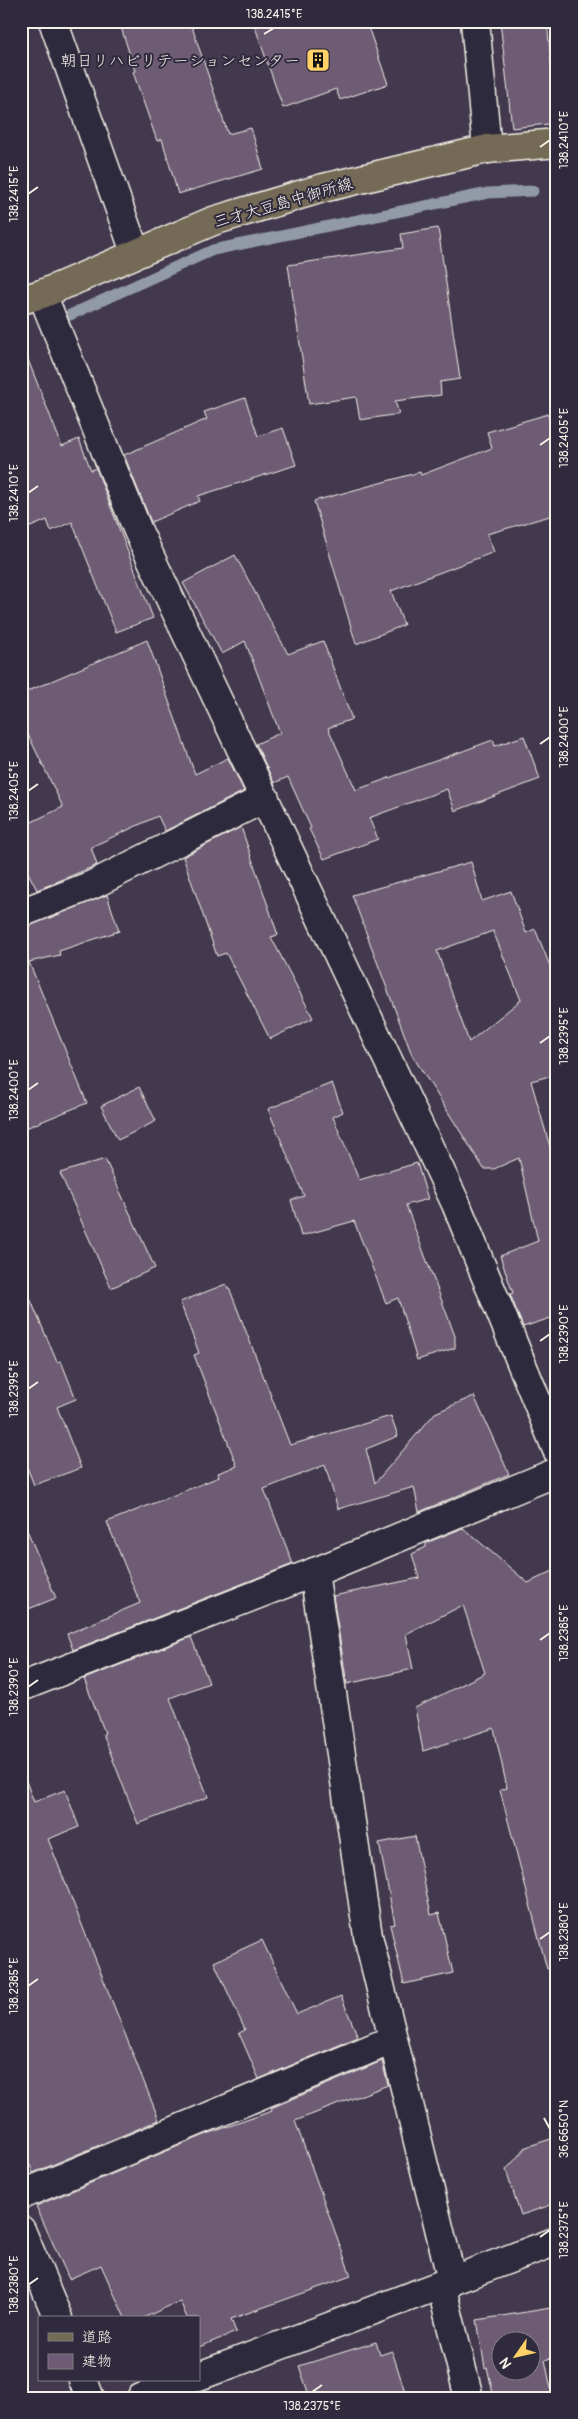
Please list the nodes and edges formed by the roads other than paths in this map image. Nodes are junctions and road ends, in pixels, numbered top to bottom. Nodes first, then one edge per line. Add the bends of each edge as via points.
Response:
1 (53, 21) edge
2 (475, 21) edge
3 (557, 143) edge
4 (487, 149) junction
5 (135, 252) junction
6 (31, 297) edge
7 (265, 798) junction
8 (21, 913) edge
9 (557, 1450) edge
10 (557, 1472) edge
11 (314, 1572) junction
12 (21, 1687) edge
13 (392, 2040) junction
14 (21, 2194) edge
15 (21, 2230) edge
16 (557, 2242) edge
17 (446, 2283) junction
18 (57, 2316) edge
19 (200, 2376) edge
20 (84, 2382) edge
21 (183, 2382) edge
22 (90, 2398) edge
23 (141, 2398) edge
24 (469, 2398) edge

1 - 5 street
2 - 4 street
3 - 4 main road, 三才大豆島中御所線
4 - 5 main road, 三才大豆島中御所線 via 305,194 213,221
5 - 6 main road, 三才大豆島中御所線
6 - 7 street
7 - 8 street via 92,885
7 - 9 street via 456,1204
10 - 11 street
11 - 12 street
11 - 13 street via 368,1936
13 - 14 street
13 - 17 street
15 - 18 street
16 - 17 street
17 - 19 street
17 - 24 street
20 - 22 street
21 - 23 street

